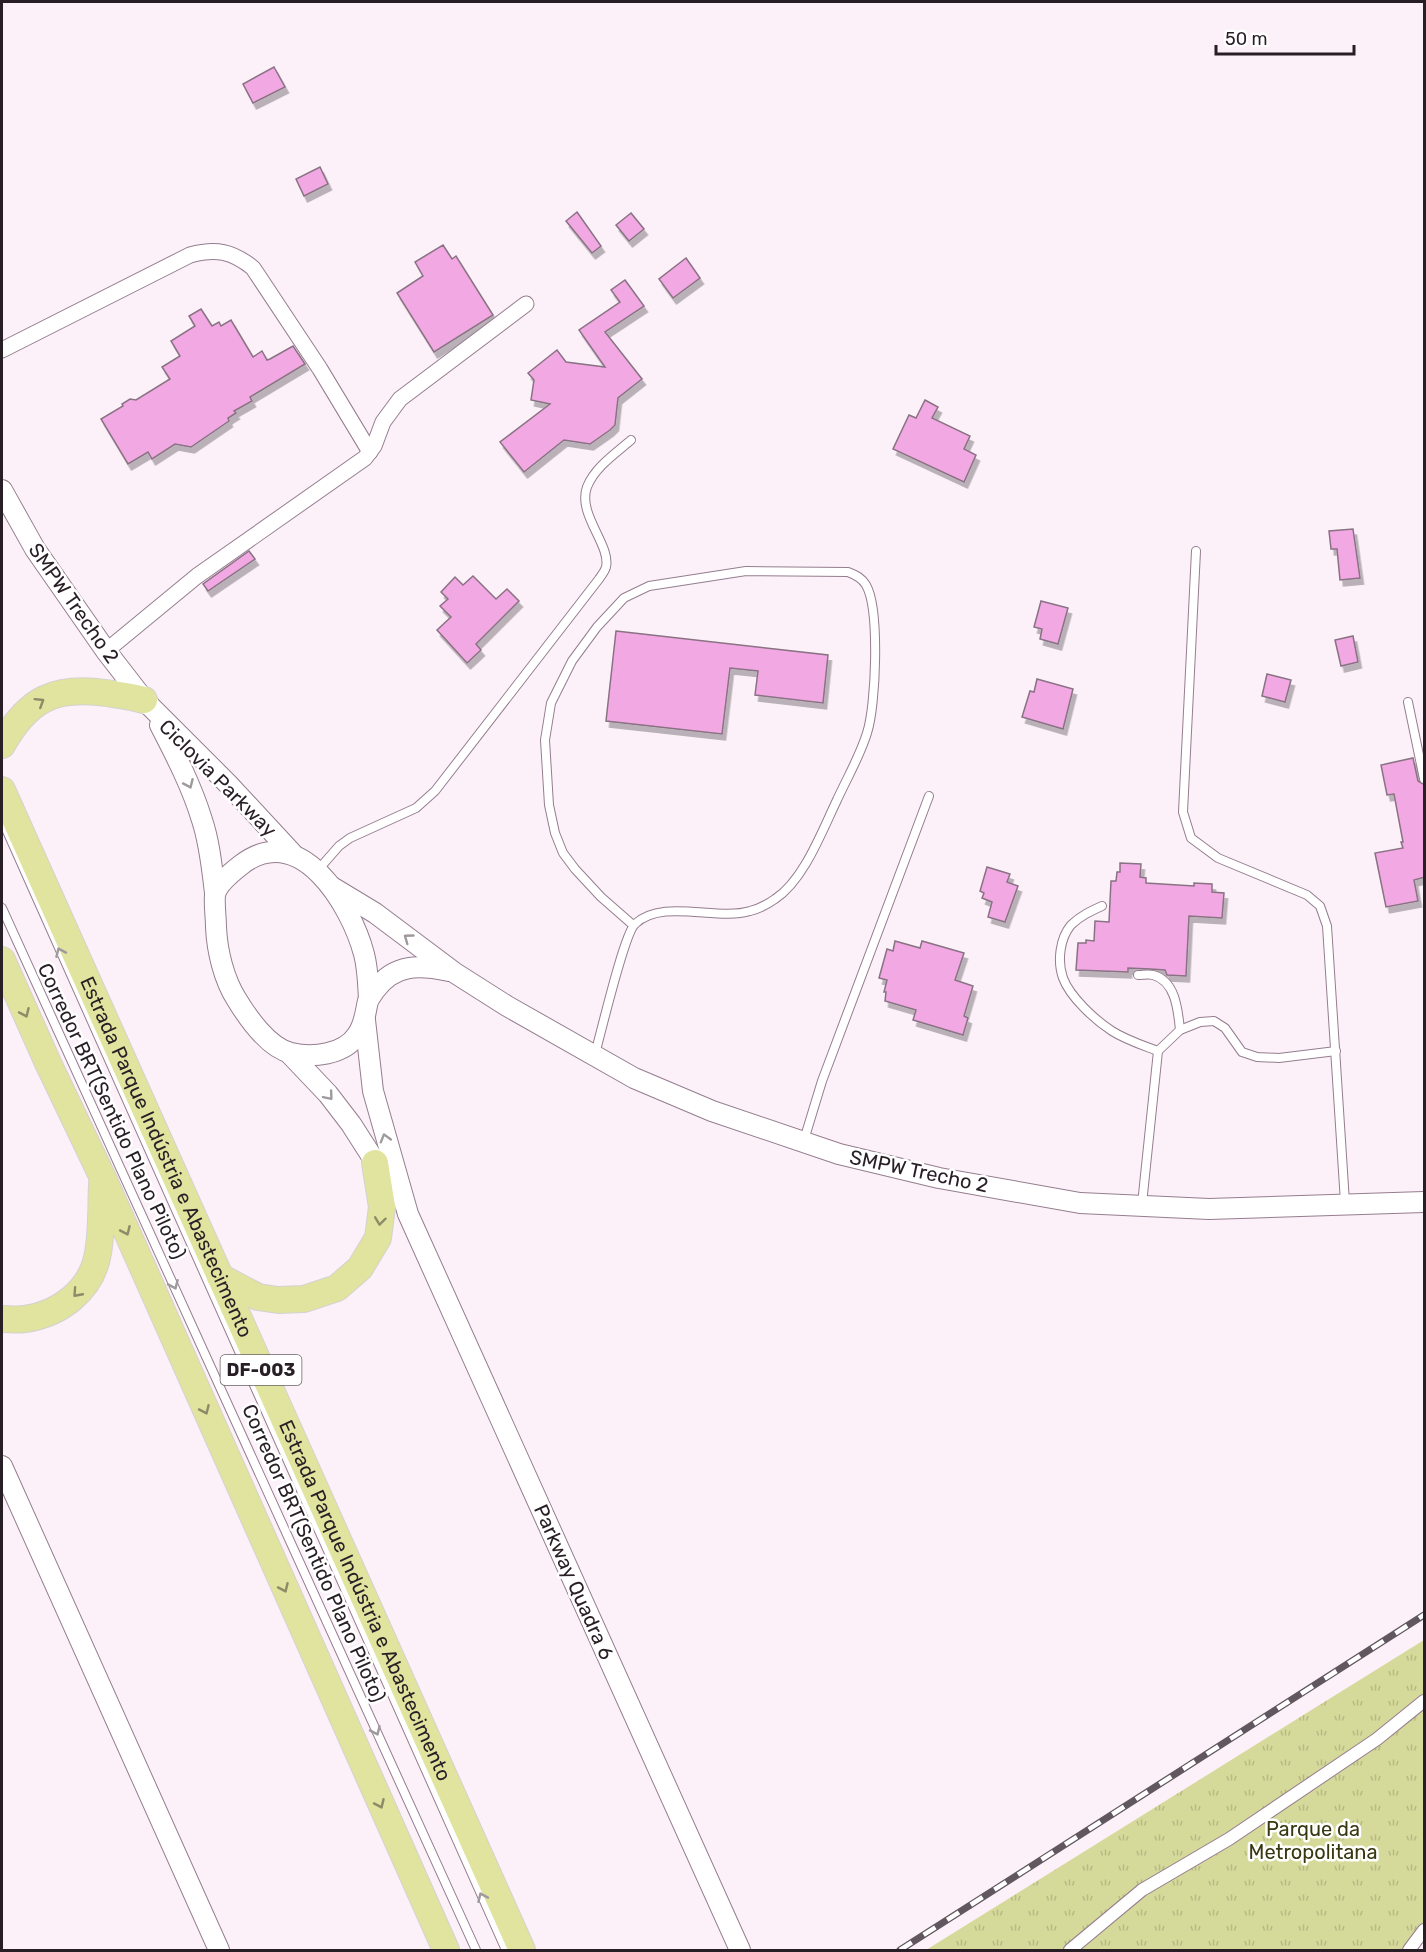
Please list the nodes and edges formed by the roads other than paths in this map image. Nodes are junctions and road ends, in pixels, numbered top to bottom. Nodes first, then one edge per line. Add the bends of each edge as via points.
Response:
1 (526, 304) dead end
2 (2, 350) edge
3 (632, 440) dead end
4 (370, 452) junction
5 (2, 490) edge
6 (1196, 551) dead end
7 (106, 651) junction
8 (1408, 702) dead end
9 (149, 706) junction
10 (2, 745) edge
11 (1425, 779) edge
12 (2, 790) edge
13 (929, 796) dead end
14 (2, 820) edge
15 (292, 853) junction
16 (317, 871) junction
17 (332, 887) junction
18 (215, 894) junction
19 (1102, 906) dead end
20 (2, 908) edge
21 (633, 926) junction
22 (2, 960) edge
23 (455, 973) junction
24 (1138, 975) dead end
25 (369, 999) junction
26 (365, 1020) junction
27 (1180, 1030) junction
28 (1158, 1051) junction
29 (1336, 1051) junction
30 (289, 1053) junction
31 (595, 1055) junction
32 (803, 1142) junction
33 (375, 1163) junction
34 (103, 1178) junction
35 (1425, 1203) edge
36 (1346, 1205) junction
37 (1142, 1206) junction
38 (408, 1214) junction
39 (220, 1277) junction
40 (2, 1319) edge
41 (2, 1466) edge
42 (1425, 1701) edge
43 (1425, 1930) edge
44 (219, 1950) edge
45 (446, 1950) edge
46 (476, 1950) edge
47 (506, 1950) edge
48 (522, 1950) edge
49 (740, 1950) edge
50 (1070, 1950) edge
51 (1409, 1950) edge

1 - 4 street via 400,399 383,422
2 - 4 street via 190,255 207,250 224,252 253,268
3 - 16 lane via 596,472 587,488 585,504 606,567 598,579 435,791 416,808 350,838
4 - 7 street via 197,576
5 - 7 street, SMPW Trecho 2 via 35,549
6 - 29 lane via 1183,812 1191,838 1218,858 1307,895 1320,906 1327,926
7 - 9 street, SMPW Trecho 2
8 - 11 lane
10 -> 9 highway via 12,726 28,709 64,692 81,690 134,697
9 - 15 street, Ciclovia Parkway
9 -> 18 street, Ciclovia Parkway via 203,821
12 - 39 highway, Estrada Parque Indústria e Abastecimento / DF-003
13 - 32 lane via 822,1081
47 -> 14 lane
15 - 16 street
15 - 18 street via 272,852 248,860 229,875
16 - 17 street
23 -> 17 street
17 - 25 street via 349,914 364,954
18 - 30 street via 216,942 233,995 251,1023
19 - 28 lane via 1070,926 1062,942 1063,978 1093,1017 1130,1041
20 -> 46 lane, Corredor BRT(Sentido Plano Piloto)
21 - 21 lane via 575,869 555,833 545,741 551,703 572,661 624,598 649,586 746,571 848,572 859,576 871,596 874,620 874,701 867,733 852,770 793,883 776,899 750,911 655,913
21 - 31 lane
22 -> 34 highway, DF-003
23 - 25 street via 424,966 408,968 381,982
23 - 31 street, SMPW Trecho 2
24 - 27 lane via 1155,976 1165,984 1174,996
25 - 26 street
26 - 30 street via 356,1037 340,1049 319,1055
38 -> 26 street, Parkway Quadra 6 via 373,1091
27 - 28 lane
27 - 29 lane via 1214,1021 1225,1028 1242,1052 1257,1057
28 - 37 lane
29 - 36 lane
30 -> 33 street, Parkway Quadra 6 via 328,1094
31 - 32 street, SMPW Trecho 2 via 634,1078 712,1111
32 - 37 street, SMPW Trecho 2 via 939,1178 1080,1203
33 - 38 street, Parkway Quadra 6
33 -> 39 highway via 382,1207 378,1238 360,1269 337,1288 304,1299 278,1300 258,1297
34 -> 40 highway via 98,1255 89,1278 74,1298 53,1311 24,1319
34 -> 45 highway, DF-003
35 - 36 street, SMPW Trecho 2
36 - 37 street, SMPW Trecho 2 via 1209,1209
38 - 49 street, Parkway Quadra 6
39 - 48 highway, Estrada Parque Indústria e Abastecimento / DF-003
41 - 44 street
42 - 50 street via 1377,1739 1229,1839 1142,1890
43 - 51 street

